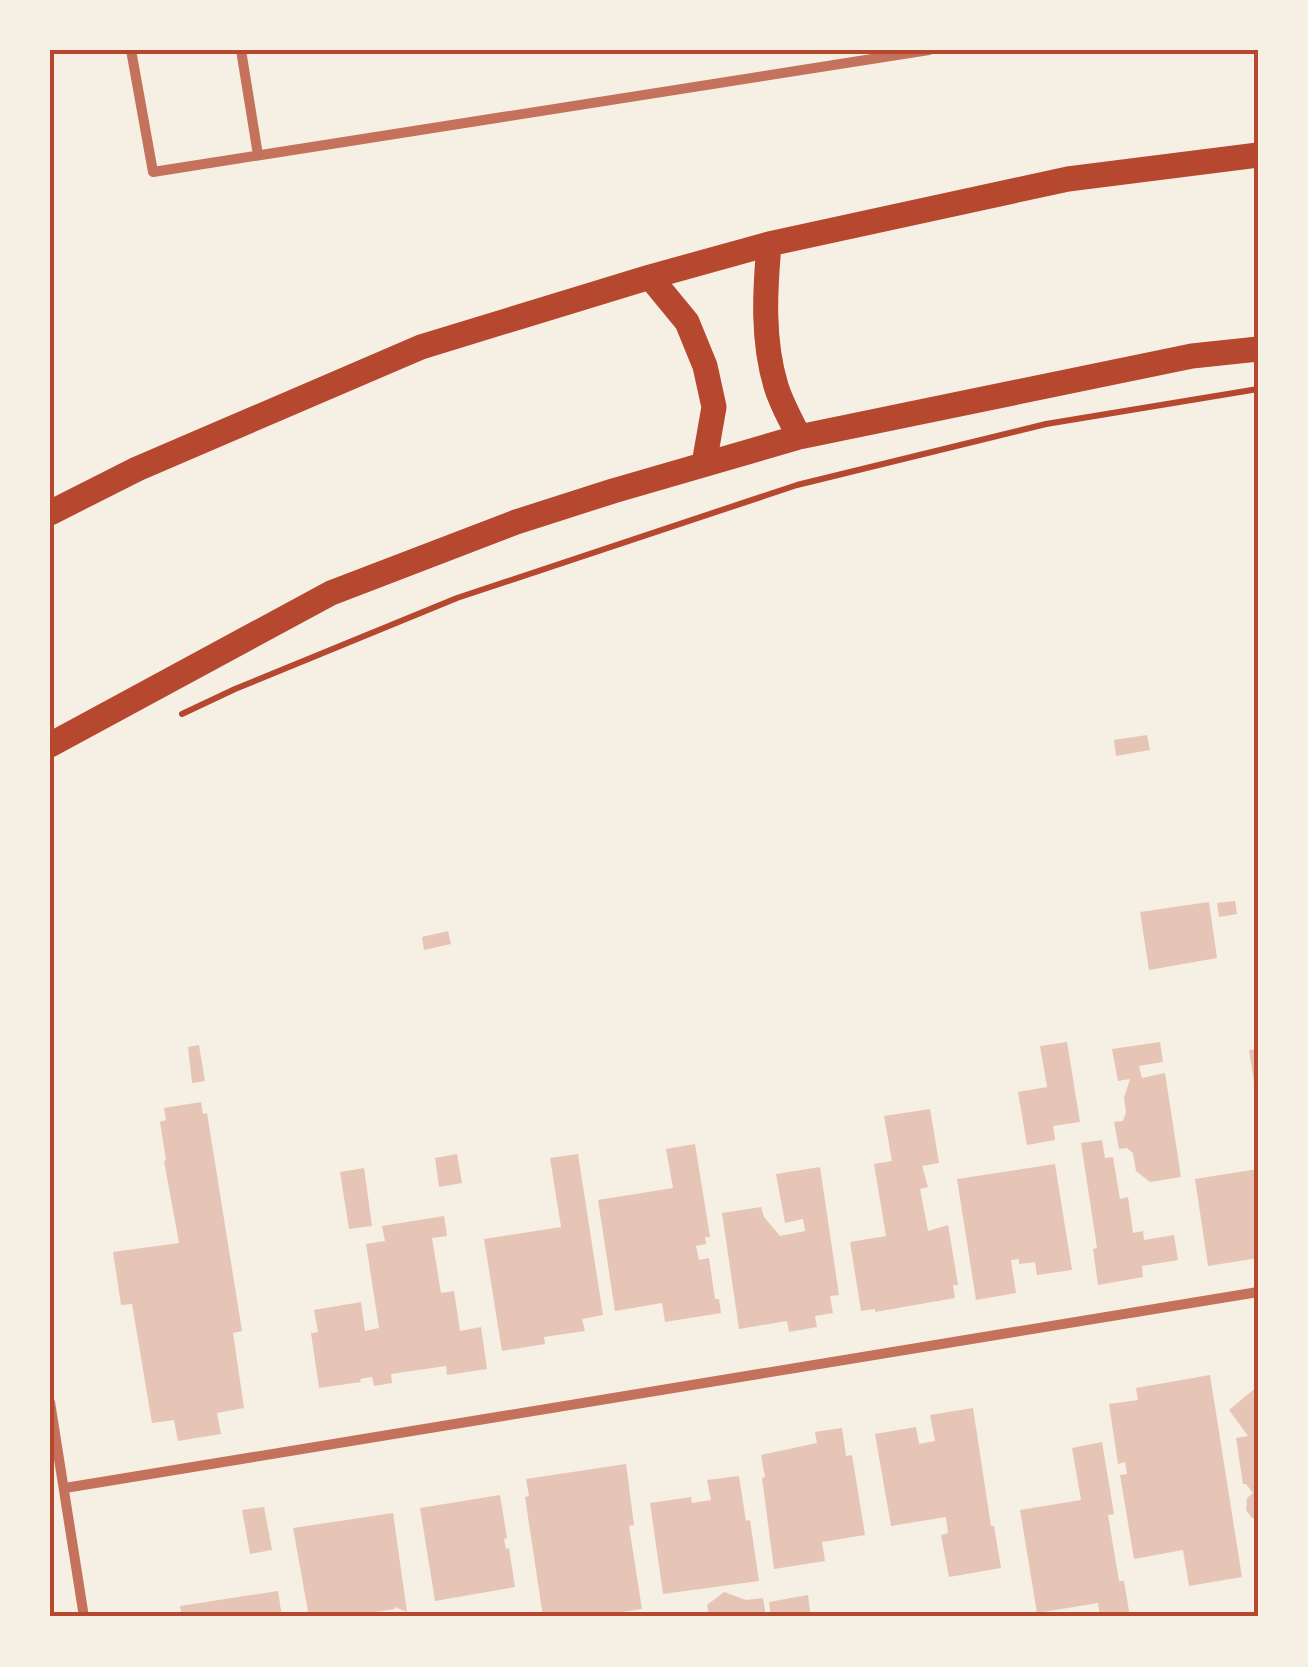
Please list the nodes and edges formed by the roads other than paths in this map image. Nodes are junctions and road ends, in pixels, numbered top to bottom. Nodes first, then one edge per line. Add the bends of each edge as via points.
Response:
1 (131, 50) edge
2 (240, 50) edge
3 (929, 50) edge
4 (1258, 154) edge
5 (258, 155) junction
6 (769, 244) junction
7 (650, 277) junction
8 (1258, 349) edge
9 (798, 437) junction
10 (704, 464) junction
11 (50, 513) edge
12 (50, 745) edge
13 (1258, 1292) edge
14 (50, 1402) edge
15 (66, 1488) junction
16 (84, 1617) edge

1 - 5 street via 152,172
2 - 5 street
3 - 5 street
4 - 6 main road via 1068,179
6 - 7 main road
6 - 9 main road via 766,331 776,386
7 - 10 main road via 687,322 705,366 714,407
7 - 11 main road via 421,347
8 - 9 main road via 1192,356
9 - 10 main road
10 - 12 main road via 516,522 331,593
13 - 15 street
14 - 15 street
15 - 16 street

